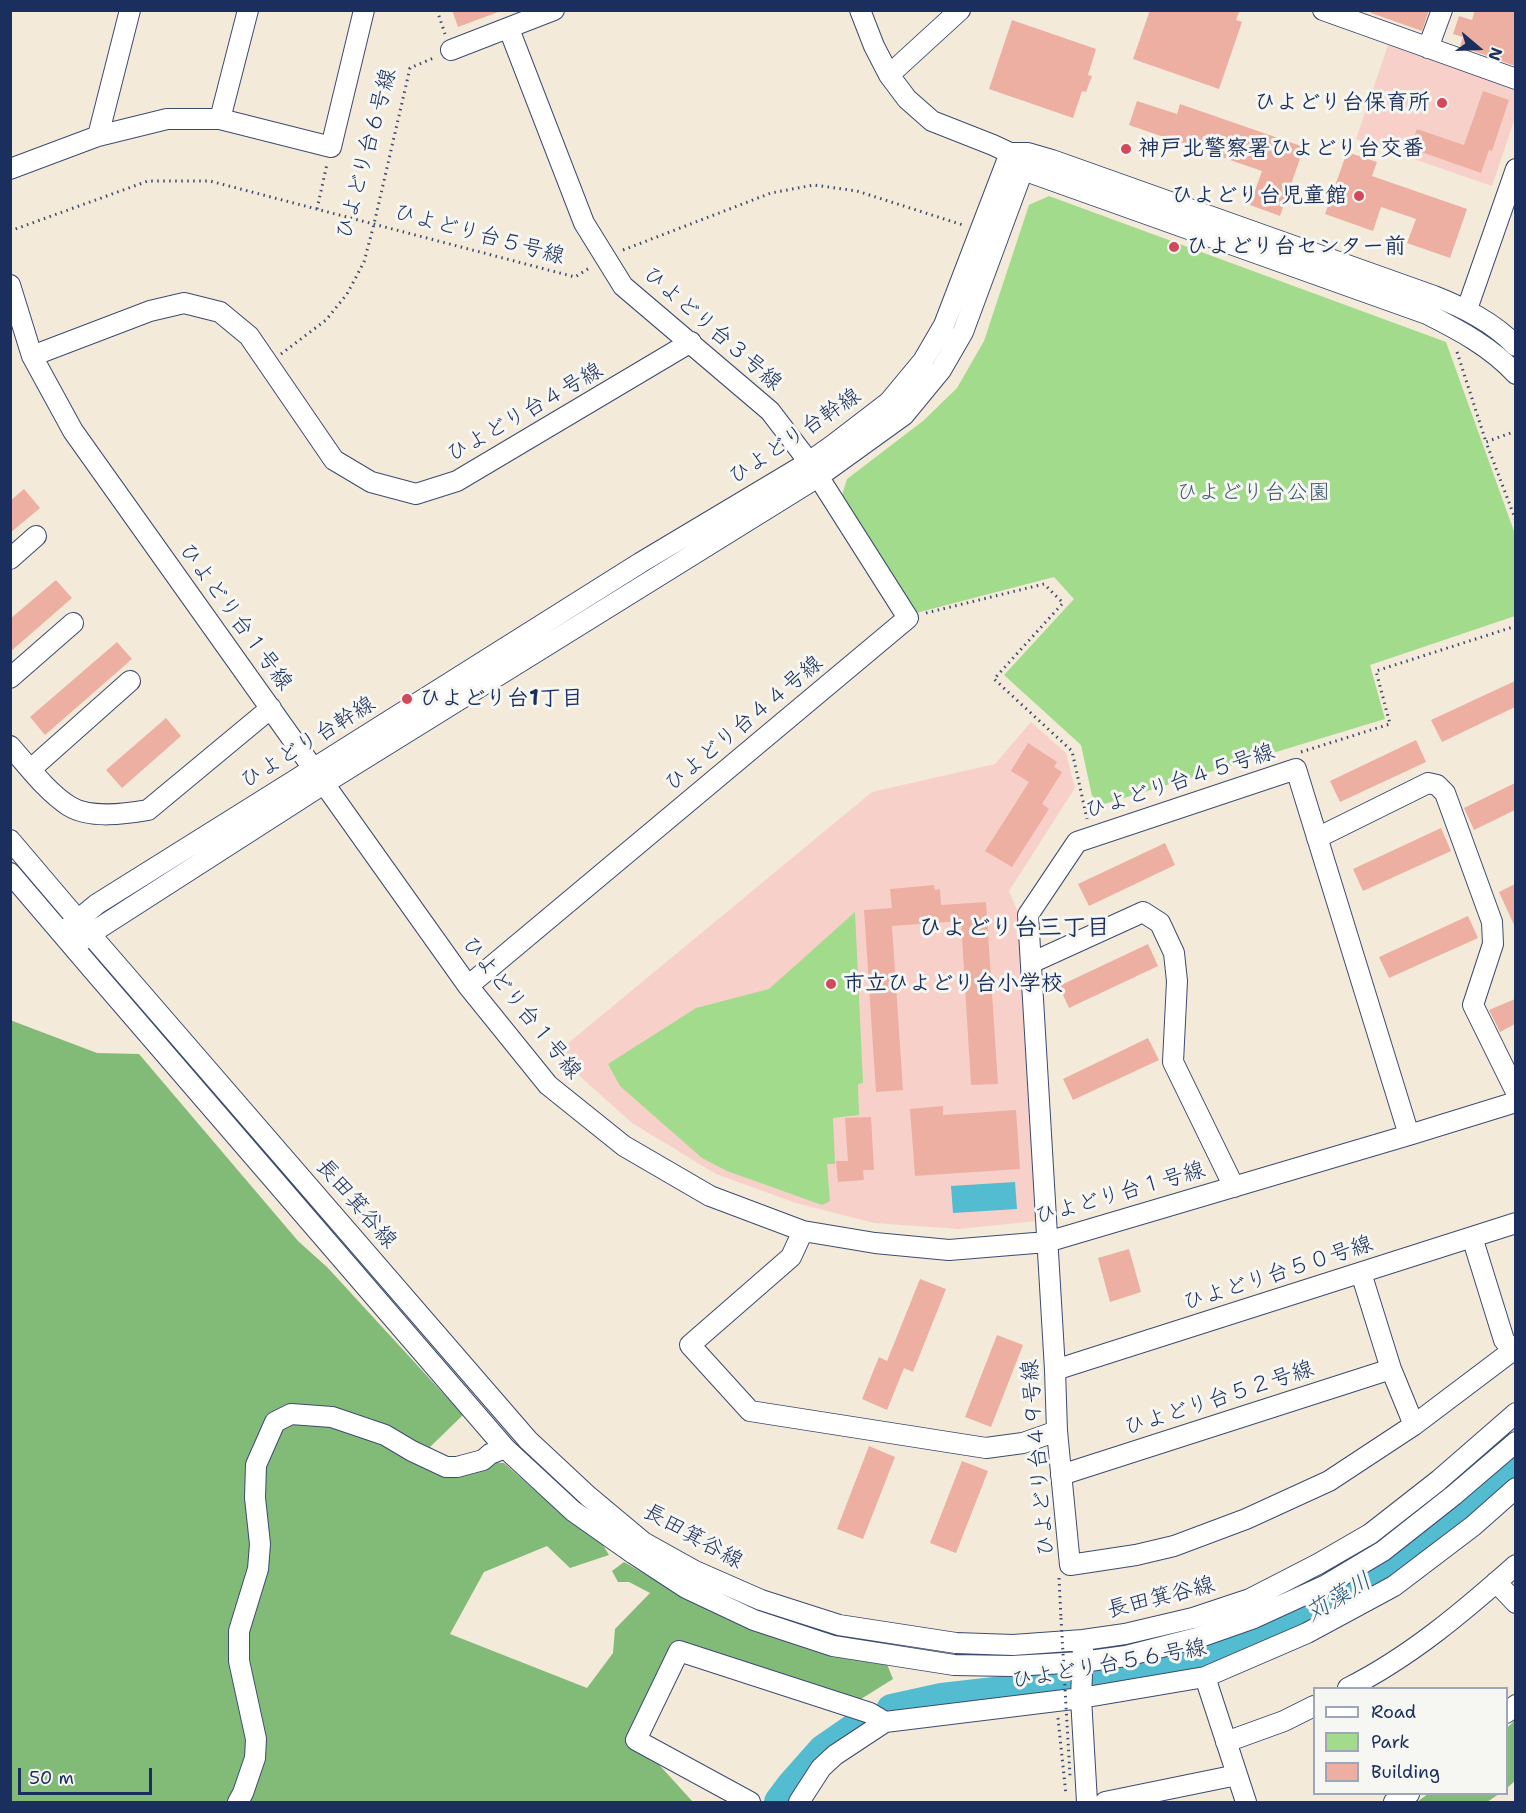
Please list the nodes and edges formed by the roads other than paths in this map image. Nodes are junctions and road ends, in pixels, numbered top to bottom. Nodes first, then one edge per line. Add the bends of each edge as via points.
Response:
1 (130, 10) edge
2 (248, 10) edge
3 (364, 10) edge
4 (554, 10) edge
5 (860, 10) edge
6 (1323, 10) edge
7 (1442, 10) edge
8 (955, 13) edge
9 (509, 29) junction
10 (1428, 48) junction
11 (451, 50) road end
12 (889, 75) junction
13 (1515, 79) edge
14 (220, 119) junction
15 (98, 136) junction
16 (1020, 159) junction
17 (10, 169) edge
18 (1515, 169) edge
19 (10, 285) edge
20 (1467, 309) junction
21 (691, 342) junction
22 (1515, 345) edge
23 (32, 356) junction
24 (1515, 374) edge
25 (814, 469) junction
26 (36, 536) dead end
27 (10, 559) edge
28 (73, 623) dead end
29 (10, 678) edge
30 (130, 681) dead end
31 (271, 708) junction
32 (10, 746) edge
33 (31, 769) junction
34 (320, 776) junction
35 (1317, 838) junction
36 (10, 840) edge
37 (10, 873) edge
38 (84, 927) junction
39 (68, 940) junction
40 (1031, 963) junction
41 (468, 986) junction
42 (1515, 1092) edge
43 (1515, 1102) edge
44 (1409, 1135) junction
45 (1234, 1187) junction
46 (1515, 1223) edge
47 (803, 1231) junction
48 (1472, 1237) junction
49 (1047, 1242) junction
50 (1361, 1273) junction
51 (1514, 1349) edge
52 (1391, 1369) junction
53 (1055, 1370) junction
54 (1515, 1413) edge
55 (1414, 1425) junction
56 (1057, 1431) junction
57 (1515, 1442) edge
58 (505, 1448) junction
59 (1061, 1475) junction
60 (1515, 1488) edge
61 (1515, 1566) edge
62 (1496, 1582) junction
63 (1515, 1603) edge
64 (1083, 1641) junction
65 (1082, 1662) junction
66 (1205, 1677) junction
67 (1352, 1687) edge
68 (1081, 1698) junction
69 (1313, 1706) edge
70 (885, 1722) junction
71 (1226, 1742) junction
72 (1237, 1775) junction
73 (1407, 1795) edge
74 (238, 1803) edge
75 (750, 1803) edge
76 (799, 1803) edge
77 (1087, 1803) edge
78 (1104, 1803) edge
79 (1246, 1803) edge
80 (1394, 1803) edge

1 - 15 street
2 - 14 street
3 - 14 street via 331,147
4 - 9 street
5 - 12 street
6 - 10 street
7 - 10 street
8 - 12 street
9 - 11 street
9 - 21 street, ひよどり台３号線 via 584,223 623,286
10 - 13 street
12 - 16 street via 907,99 932,121
14 - 15 street via 167,119
15 - 17 street
16 - 20 street
16 - 24 street via 1427,314 1495,354
16 - 25 street, ひよどり台幹線 via 944,326 923,361 889,402 833,446
18 - 20 street
19 - 23 street, ひよどり台１号線
20 - 22 street
21 - 23 street, ひよどり台４号線 via 457,482 416,494 371,482 334,460 249,336 220,312 184,303 150,311
21 - 25 street, ひよどり台３号線 via 770,411
23 - 31 street, ひよどり台１号線 via 72,431
25 - 34 street, ひよどり台幹線 via 640,563
25 - 41 street, ひよどり台４４号線 via 908,618
26 - 27 street
28 - 29 street
30 - 33 street
31 - 33 street via 148,810 90,813 71,807
31 - 34 street, ひよどり台１号線
32 - 33 street
34 - 38 street, ひよどり台幹線 via 97,904
34 - 41 street, ひよどり台１号線
35 - 40 street, ひよどり台４５号線 via 1296,769 1077,842 1028,915
35 - 42 street via 1428,783 1445,793 1492,922 1493,944 1473,1005
35 - 44 street, ひよどり台４５号線
36 - 38 street, 長田箕谷線
37 - 39 street, 長田箕谷線
38 - 39 street, ひよどり台幹線
38 - 64 street, 長田箕谷線 via 528,1440 643,1542 695,1571 761,1600 839,1625 956,1643
39 - 58 street, 長田箕谷線
40 - 45 street via 1143,912 1160,923 1174,953 1177,981 1173,1062
40 - 49 street, ひよどり台４５号線
41 - 47 street, ひよどり台１号線 via 548,1085 624,1146 710,1196
43 - 44 street, ひよどり台１号線
44 - 45 street, ひよどり台１号線
45 - 49 street, ひよどり台１号線
46 - 48 street, ひよどり台５０号線
47 - 49 street, ひよどり台１号線 via 949,1250
47 - 56 street via 791,1257 690,1345 750,1412 986,1448 1023,1443
48 - 50 street, ひよどり台５０号線
48 - 51 street via 1504,1340
49 - 53 street, ひよどり台４９号線
50 - 52 street
50 - 53 street, ひよどり台５０号線
51 - 55 street, ひよどり台４９号線
52 - 55 street
52 - 59 street, ひよどり台５２号線
53 - 56 street, ひよどり台４９号線
54 - 64 street, 長田箕谷線 via 1370,1534 1318,1564 1250,1599 1193,1618
55 - 59 street, ひよどり台４９号線 via 1329,1481 1245,1520 1174,1546 1070,1565
56 - 59 street, ひよどり台４９号線
57 - 65 street, 長田箕谷線 via 1383,1551 1326,1585 1254,1618 1197,1638 1126,1656
58 - 65 street, 長田箕谷線 via 573,1511 634,1554 686,1588 754,1620 833,1646 954,1665
58 - 74 street via 483,1460 447,1467 385,1436 332,1417 291,1414 276,1422 256,1465 258,1569 239,1631 239,1661 256,1739 255,1758
60 - 66 street, ひよどり台５６号線 via 1473,1526 1394,1586 1307,1633
61 - 62 street
62 - 63 street
62 - 67 street via 1412,1649
64 - 65 street
65 - 68 street
66 - 68 street, ひよどり台５６号線
66 - 71 street
68 - 70 street, ひよどり台５６号線
68 - 77 street
69 - 71 street
70 - 75 street via 870,1713 679,1651 636,1740
70 - 76 street, ひよどり台５６号線 via 821,1768
71 - 72 street
72 - 78 street
72 - 79 street
73 - 80 street

